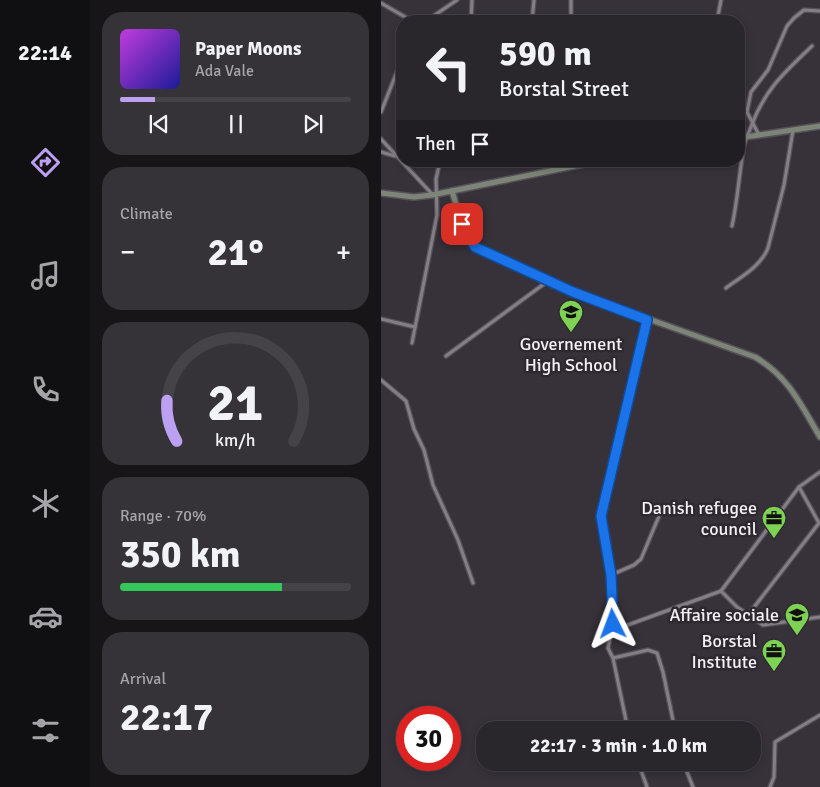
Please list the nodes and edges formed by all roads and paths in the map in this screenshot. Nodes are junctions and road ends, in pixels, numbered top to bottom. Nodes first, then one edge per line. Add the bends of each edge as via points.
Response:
1 (457, 0) edge
2 (472, 0) edge
3 (533, 0) edge
4 (571, 0) edge
5 (721, 0) edge
6 (381, 3) edge
7 (820, 11) edge
8 (402, 15) edge
9 (436, 15) edge
10 (471, 15) edge
11 (532, 15) edge
12 (571, 15) edge
13 (718, 15) edge
14 (812, 46) dead end
15 (396, 75) edge
16 (381, 112) edge
17 (752, 124) junction
18 (820, 126) edge
19 (793, 130) junction
20 (759, 135) junction
21 (747, 136) junction
22 (381, 139) edge
23 (745, 143) edge
24 (381, 152) edge
25 (396, 155) edge
26 (396, 156) edge
27 (408, 167) edge
28 (439, 167) edge
29 (558, 167) edge
30 (742, 167) edge
31 (452, 191) junction
32 (381, 193) edge
33 (435, 194) junction
34 (731, 226) dead end
35 (548, 280) junction
36 (726, 288) dead end
37 (381, 319) edge
38 (647, 320) junction
39 (415, 326) junction
40 (412, 343) dead end
41 (446, 356) dead end
42 (381, 380) edge
43 (820, 438) edge
44 (820, 472) edge
45 (799, 487) junction
46 (662, 509) dead end
47 (820, 524) edge
48 (611, 575) junction
49 (473, 583) dead end
50 (721, 591) junction
51 (747, 615) junction
52 (820, 617) edge
53 (613, 624) junction
54 (613, 658) junction
55 (820, 715) edge
56 (626, 721) edge
57 (673, 721) edge
58 (641, 771) edge
59 (687, 771) edge
60 (647, 787) edge
61 (693, 787) edge
62 (771, 787) edge

1 - 9 street
2 - 10 street
3 - 11 street
4 - 12 street
5 - 13 street
6 - 8 street
7 - 17 street via 804,10 787,26 768,70 751,92 747,112
14 - 17 street via 774,83 762,99
15 - 16 street
17 - 20 street
17 - 21 street
18 - 19 street
19 - 20 street
19 - 36 street via 784,185 768,248 756,266
20 - 21 street
21 - 23 street
22 - 25 street
24 - 26 street
27 - 33 street
28 - 33 street
29 - 31 street
30 - 34 street
31 - 33 street
31 - 35 street via 462,224 475,247
32 - 33 street
33 - 39 street via 437,215
35 - 38 street
35 - 41 street
37 - 39 street
38 - 43 street via 772,367 793,389
38 - 48 street via 601,516
39 - 40 street
42 - 49 street via 406,401 433,484
44 - 45 street
45 - 47 street
45 - 50 street
46 - 48 street via 641,559
47 - 51 street
48 - 53 street
50 - 51 street
50 - 53 street via 625,626
51 - 52 street via 763,625
53 - 54 street via 609,648
54 - 56 street
54 - 57 street via 648,650 657,653
55 - 62 street via 775,742
58 - 60 street
59 - 61 street

